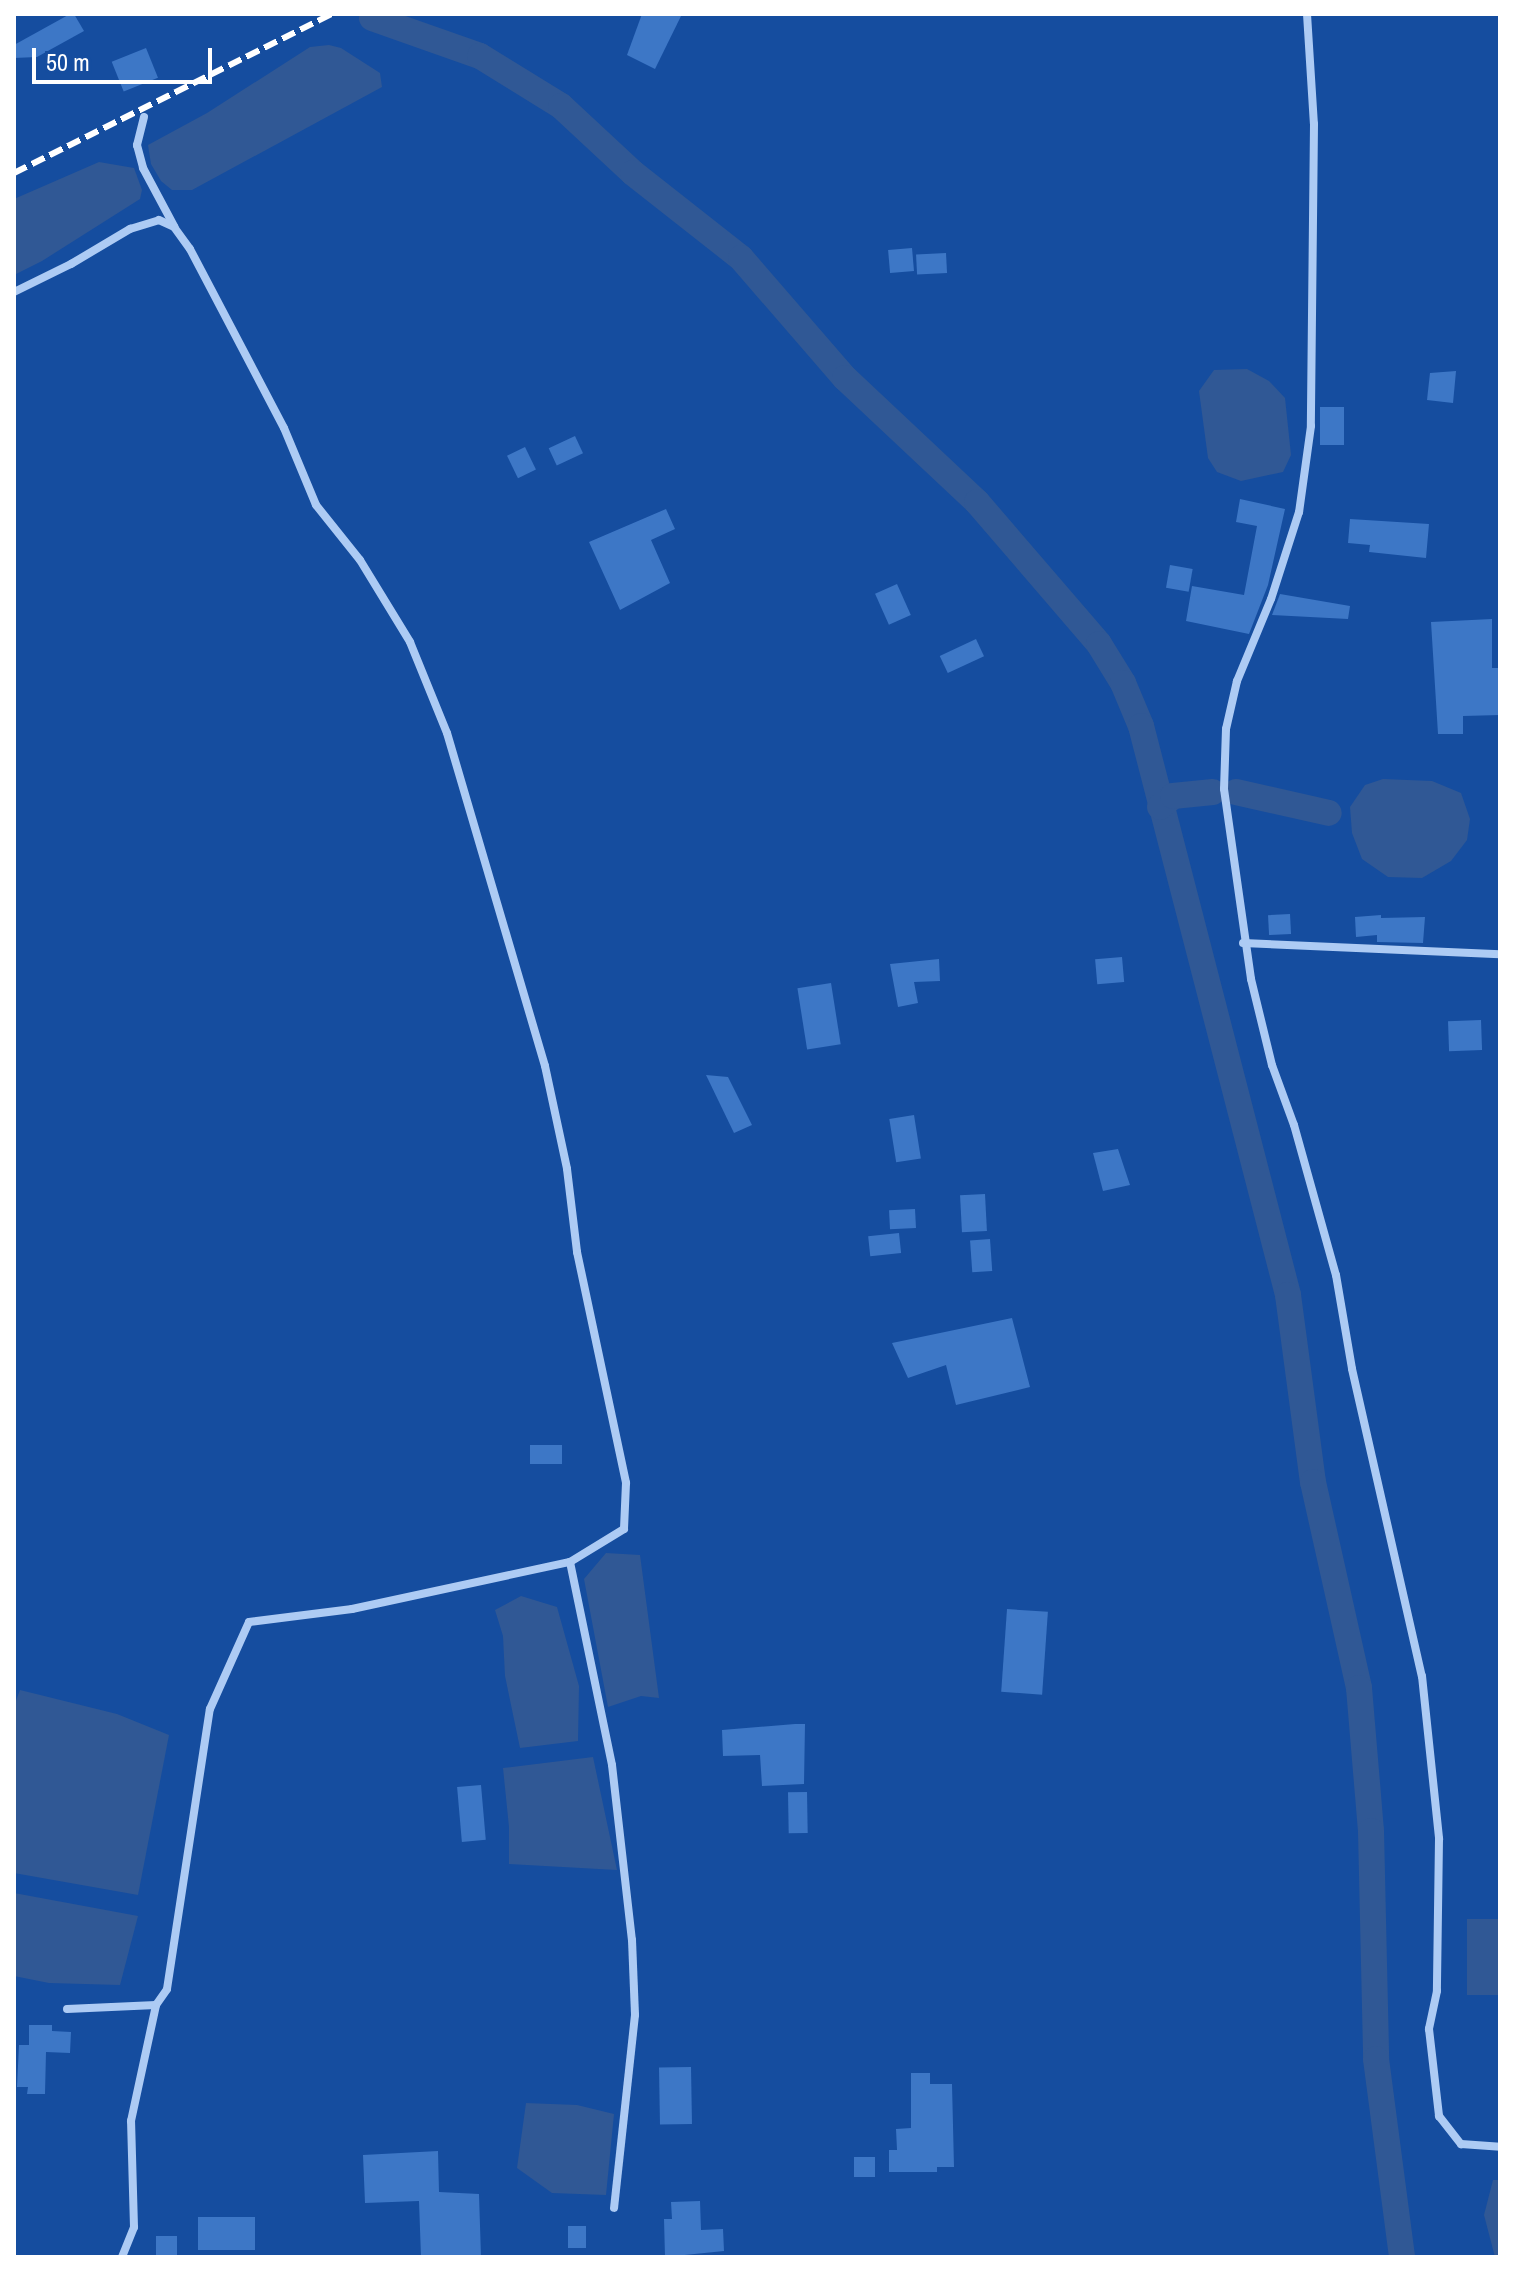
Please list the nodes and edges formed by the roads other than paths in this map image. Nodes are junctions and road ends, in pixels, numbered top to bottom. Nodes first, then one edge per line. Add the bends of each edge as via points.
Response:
1 (1307, 14) edge
2 (144, 117) dead end
3 (174, 227) junction
4 (14, 292) edge
5 (1243, 943) junction
6 (1500, 954) edge
7 (570, 1562) junction
8 (156, 2005) junction
9 (67, 2009) dead end
10 (1500, 2147) edge
11 (614, 2208) dead end
12 (122, 2257) edge

1 - 5 street via 1314,124 1311,426 1299,512 1237,681 1226,729 1224,789
2 - 3 street via 137,145 143,168
3 - 4 street via 159,220 130,229
3 - 7 street via 284,428 316,505 360,560 410,642 447,733 489,866 545,1066 567,1169 577,1252 626,1483 624,1529
5 - 6 street
5 - 10 street via 1272,1065 1336,1275 1352,1369 1422,1676 1439,1839 1437,1991 1429,2029 1439,2116 1461,2144
7 - 8 street via 352,1609 249,1622 210,1709 167,1989
7 - 11 street via 612,1765 632,1940 635,2015
8 - 9 street
8 - 12 street via 131,2121 134,2227

